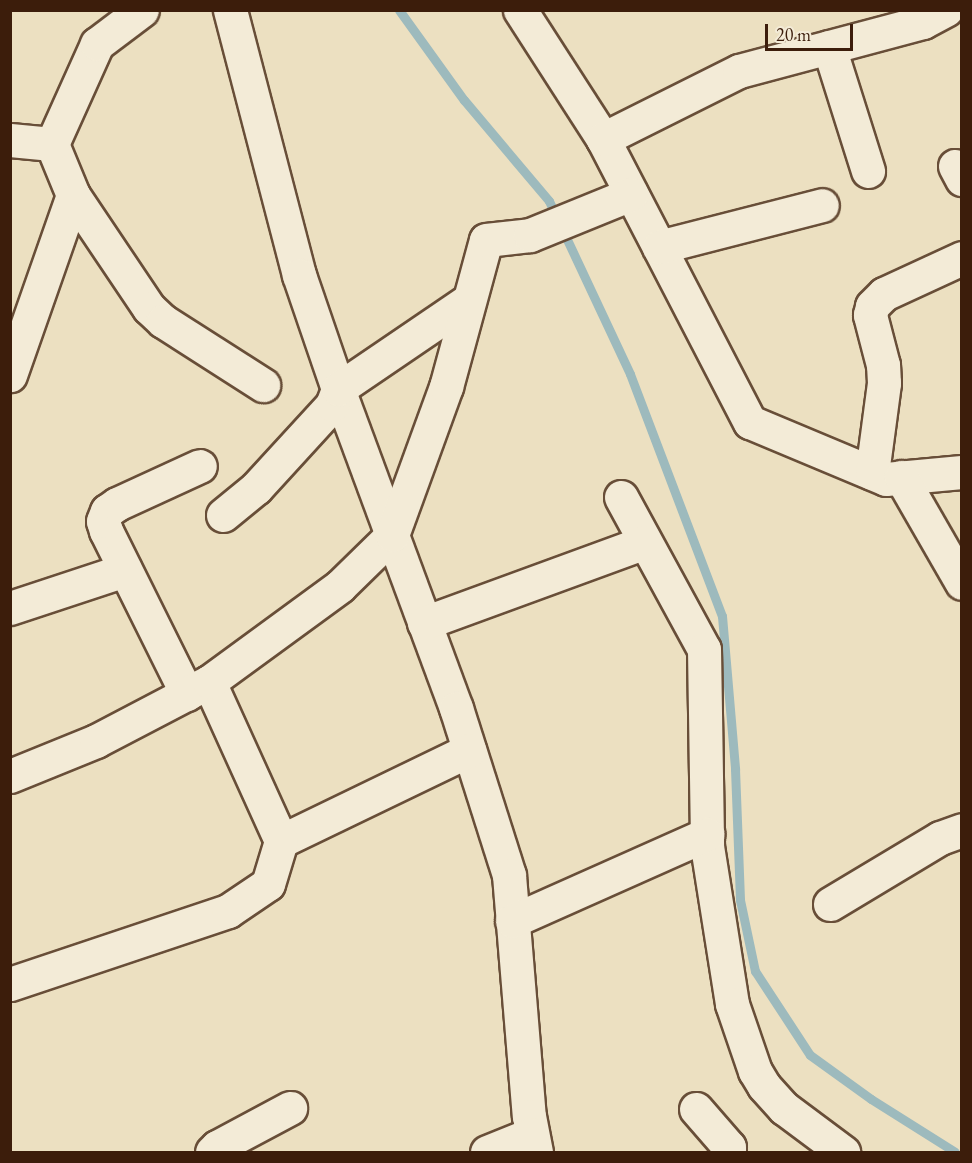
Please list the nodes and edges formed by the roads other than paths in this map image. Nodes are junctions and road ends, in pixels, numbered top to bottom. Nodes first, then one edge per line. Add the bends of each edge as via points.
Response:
1 (142, 10) edge
2 (230, 10) edge
3 (520, 10) edge
4 (946, 10) edge
5 (829, 47) junction
6 (603, 139) junction
7 (10, 140) edge
8 (52, 144) junction
9 (868, 171) dead end
10 (631, 194) junction
11 (74, 195) junction
12 (822, 205) dead end
13 (658, 247) junction
14 (962, 258) edge
15 (469, 300) junction
16 (10, 375) edge
17 (263, 385) dead end
18 (338, 389) junction
19 (200, 466) dead end
20 (962, 472) edge
21 (886, 475) junction
22 (621, 497) dead end
23 (223, 515) dead end
24 (392, 535) junction
25 (645, 542) junction
26 (125, 570) junction
27 (962, 583) edge
28 (10, 608) edge
29 (424, 623) junction
30 (198, 688) junction
31 (469, 750) junction
32 (10, 776) edge
33 (962, 830) edge
34 (707, 834) junction
35 (282, 841) junction
36 (830, 904) dead end
37 (513, 921) junction
38 (10, 984) edge
39 (290, 1108) dead end
40 (696, 1109) dead end
41 (534, 1143) edge
42 (212, 1152) edge
43 (487, 1152) edge
44 (729, 1152) edge
45 (843, 1152) edge

1 - 8 street via 97,44
2 - 18 street via 299,275
3 - 6 street
4 - 5 street via 923,22
5 - 6 street via 739,71
5 - 9 street
6 - 10 street
7 - 8 street
8 - 11 street
10 - 13 street
10 - 15 street via 530,235 486,240
11 - 16 street
11 - 17 street via 148,308
12 - 13 street
13 - 21 street via 750,422
14 - 21 street via 884,294 872,306 870,315 883,365
15 - 18 street
15 - 24 street via 446,387
18 - 23 street via 332,405 256,488
18 - 24 street
19 - 26 street via 107,511 103,521 106,531
20 - 21 street
21 - 27 street
22 - 25 street
24 - 29 street
24 - 30 street via 340,586
25 - 29 street
25 - 34 street via 704,649
26 - 28 street
26 - 30 street
29 - 31 street
30 - 32 street via 96,741
30 - 35 street
31 - 35 street
31 - 37 street via 508,874
33 - 36 street via 940,838
34 - 37 street
34 - 45 street via 727,986 755,1071 784,1108
35 - 38 street via 268,884 228,911
37 - 41 street
39 - 42 street
40 - 44 street via 729,1147
41 - 43 street

